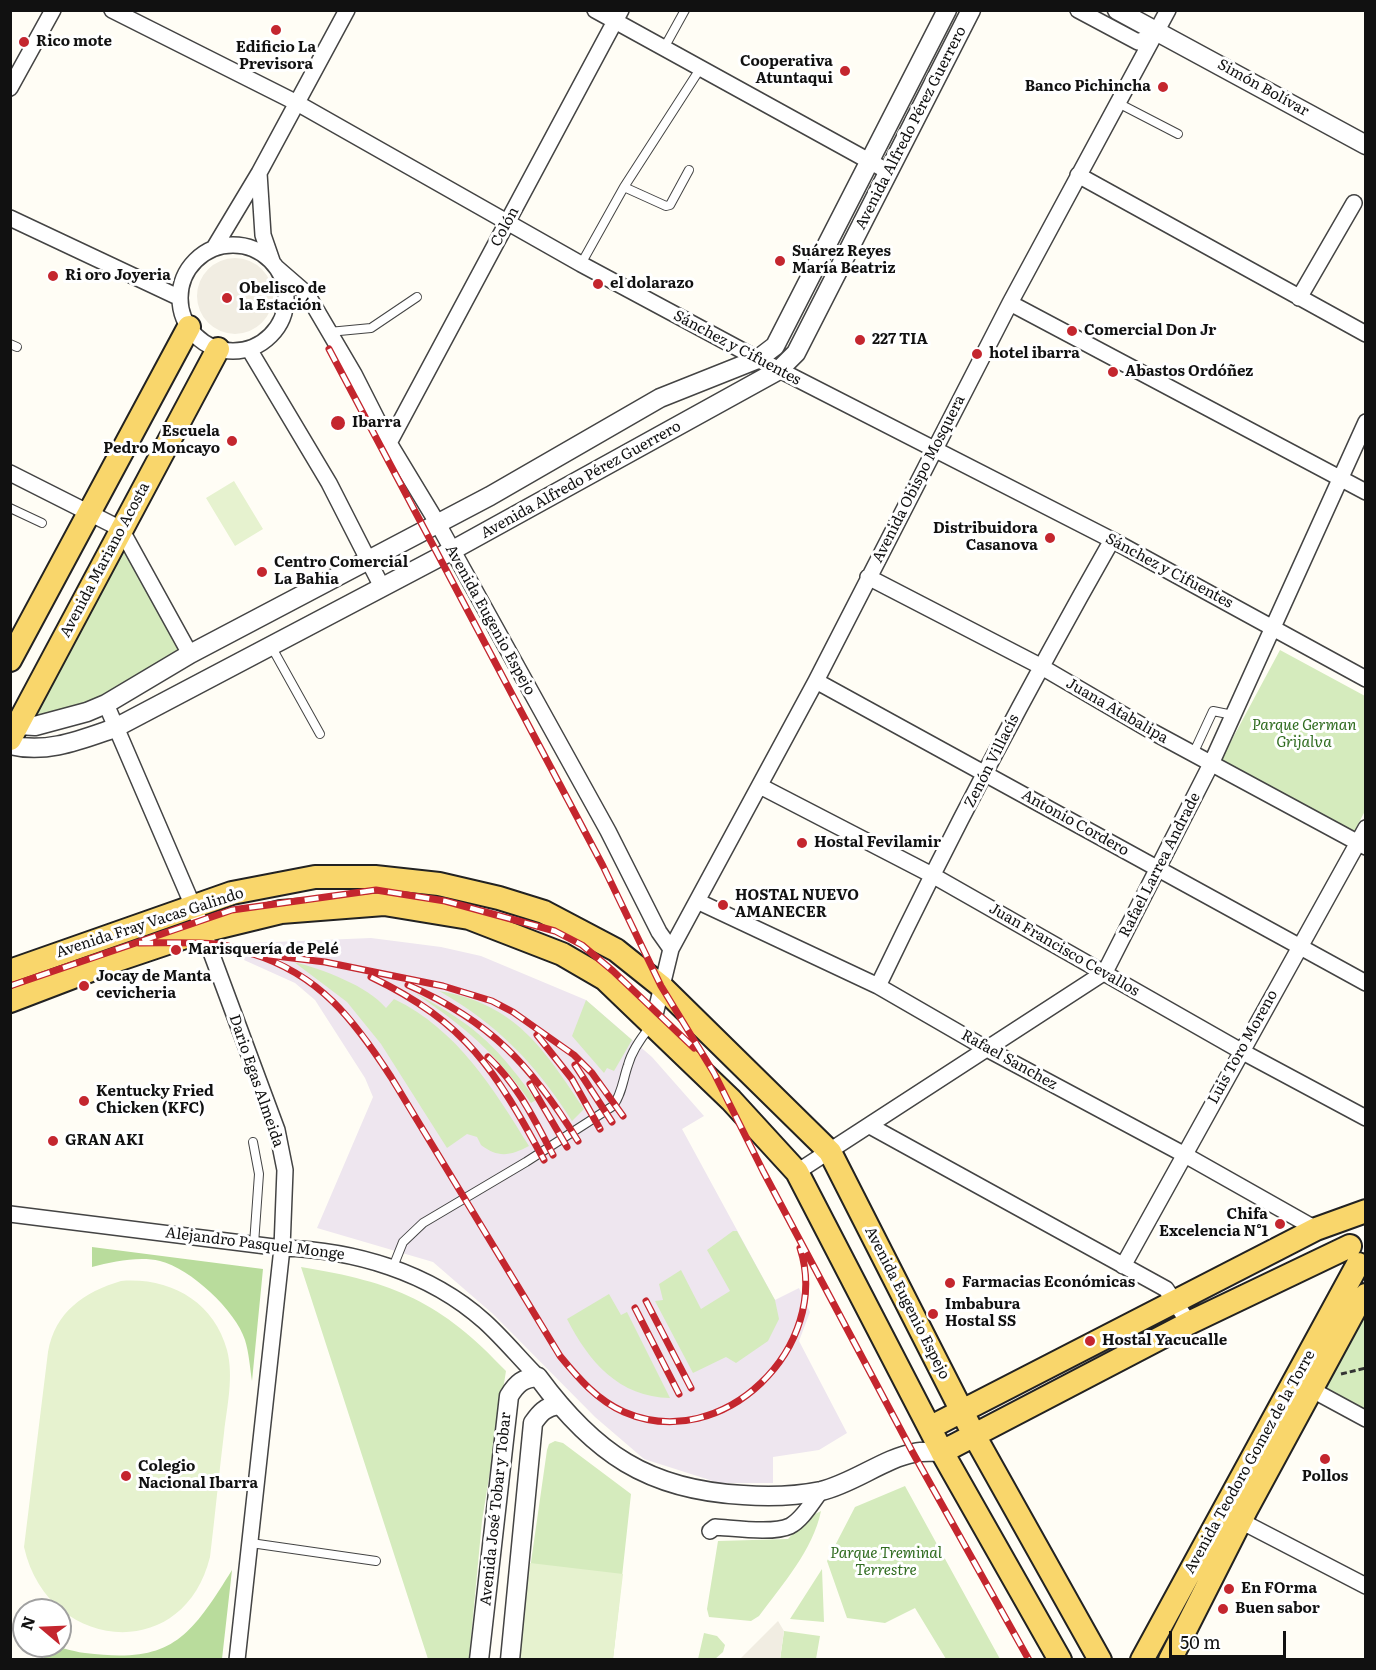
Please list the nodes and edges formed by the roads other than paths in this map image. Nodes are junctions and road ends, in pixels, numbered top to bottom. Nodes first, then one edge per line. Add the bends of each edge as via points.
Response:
1 (53, 10) edge
2 (112, 10) edge
3 (595, 10) edge
4 (685, 10) edge
5 (947, 10) edge
6 (971, 10) edge
7 (1078, 10) edge
8 (1117, 10) edge
9 (1168, 10) edge
10 (343, 12) edge
11 (618, 16) edge
12 (1158, 33) junction
13 (664, 48) junction
14 (700, 69) junction
15 (10, 88) edge
16 (297, 103) junction
17 (1118, 103) junction
18 (1178, 134) dead end
19 (1365, 145) edge
20 (869, 162) junction
21 (689, 170) dead end
22 (889, 172) junction
23 (259, 173) junction
24 (1078, 176) junction
25 (624, 186) junction
26 (1354, 203) dead end
27 (10, 218) edge
28 (507, 224) junction
29 (214, 248) junction
30 (581, 264) junction
31 (275, 265) junction
32 (417, 297) dead end
33 (180, 298) junction
34 (1299, 298) junction
35 (1010, 303) junction
36 (189, 327) junction
37 (329, 332) junction
38 (1365, 334) edge
39 (218, 349) junction
40 (249, 349) junction
41 (758, 359) junction
42 (779, 370) junction
43 (1365, 422) edge
44 (389, 443) junction
45 (933, 450) junction
46 (10, 473) edge
47 (1339, 478) junction
48 (1365, 492) edge
49 (10, 508) edge
50 (90, 514) junction
51 (42, 523) dead end
52 (438, 524) junction
53 (121, 529) junction
54 (1112, 540) junction
55 (451, 551) junction
56 (369, 560) junction
57 (868, 577) junction
58 (382, 587) junction
59 (1272, 627) junction
60 (271, 645) junction
61 (190, 654) junction
62 (10, 660) edge
63 (1040, 666) junction
64 (1365, 679) edge
65 (816, 681) junction
66 (106, 704) junction
67 (1233, 714) junction
68 (115, 728) junction
69 (320, 734) dead end
70 (13, 736) edge
71 (1193, 754) junction
72 (1211, 764) junction
73 (985, 774) junction
74 (760, 786) junction
75 (1365, 828) edge
76 (1362, 844) edge
77 (1159, 870) junction
78 (932, 875) junction
79 (697, 901) junction
80 (193, 907) junction
81 (203, 931) junction
82 (1299, 945) junction
83 (671, 949) junction
84 (10, 971) edge
85 (1105, 972) junction
86 (1365, 983) edge
87 (662, 986) junction
88 (878, 986) junction
89 (10, 1001) edge
90 (653, 1023) junction
91 (987, 1048) junction
92 (1241, 1051) junction
93 (1365, 1118) edge
94 (870, 1126) junction
95 (253, 1142) dead end
96 (830, 1152) junction
97 (1185, 1155) junction
98 (797, 1172) junction
99 (1365, 1212) edge
100 (10, 1214) edge
101 (1316, 1229) junction
102 (254, 1244) junction
103 (282, 1248) junction
104 (1358, 1260) edge
105 (1123, 1266) junction
106 (393, 1267) junction
107 (1365, 1294) edge
108 (1176, 1300) junction
109 (1189, 1323) junction
110 (538, 1377) junction
111 (1303, 1385) junction
112 (558, 1405) junction
113 (961, 1409) junction
114 (1365, 1419) edge
115 (930, 1427) junction
116 (974, 1435) junction
117 (942, 1452) junction
118 (913, 1453) junction
119 (821, 1491) junction
120 (1231, 1516) junction
121 (710, 1531) dead end
122 (251, 1543) junction
123 (376, 1561) dead end
124 (1365, 1586) edge
125 (1146, 1651) edge
126 (1175, 1658) edge
127 (237, 1659) edge
128 (479, 1659) edge
129 (510, 1659) edge
130 (1060, 1659) edge
131 (1100, 1659) edge

1 - 15 street
2 - 16 street, Sánchez y Cifuentes
3 - 11 street
4 - 13 lane
5 - 20 street, Avenida Alfredo Pérez Guerrero
6 - 22 street, Avenida Alfredo Pérez Guerrero
7 - 12 street via 1138,42
8 - 12 street, Simón Bolívar
9 - 12 street, Avenida Obispo Mosquera
10 - 16 street
11 - 13 street
11 - 28 street, Colón
12 - 17 street, Avenida Obispo Mosquera
12 - 19 street, Simón Bolívar
13 - 14 street
14 - 20 street
14 - 25 lane
16 - 23 street
16 - 28 street, Sánchez y Cifuentes
17 - 18 lane
17 - 24 street, Avenida Obispo Mosquera
20 - 22 street
20 - 41 street, Avenida Alfredo Pérez Guerrero via 775,346
21 - 25 lane via 666,207
22 - 42 street, Avenida Alfredo Pérez Guerrero via 796,353
23 - 29 street
23 - 31 street via 263,235
24 - 34 street
24 - 35 street, Avenida Obispo Mosquera
25 - 30 lane
26 - 34 street
27 - 33 street
28 - 30 street, Sánchez y Cifuentes
28 - 44 street, Colón
29 - 31 street via 245,245 260,251
29 - 33 street via 189,268
30 - 41 street, Sánchez y Cifuentes
31 - 37 street, Avenida Eugenio Espejo via 307,294
31 - 40 street via 285,291 283,315 276,330
32 - 37 lane via 371,328
33 - 36 street
34 - 38 street
35 - 45 street, Avenida Obispo Mosquera
35 - 47 street
36 - 39 street via 201,341
36 - 50 main road
37 - 44 street, Avenida Eugenio Espejo
39 - 40 street
39 - 53 main road, Avenida Mariano Acosta
40 - 56 street via 329,483
41 - 42 street, Sánchez y Cifuentes
41 - 52 street, Avenida Alfredo Pérez Guerrero via 660,398
42 - 45 street, Sánchez y Cifuentes
42 - 55 street, Avenida Alfredo Pérez Guerrero
43 - 47 street, Rafael Larrea Andrade
44 - 52 street, Avenida Eugenio Espejo
45 - 54 street, Sánchez y Cifuentes
45 - 57 street, Avenida Obispo Mosquera
46 - 50 street
47 - 48 street
47 - 59 street, Rafael Larrea Andrade
49 - 51 lane
50 - 53 street
50 - 62 main road
52 - 55 street, Avenida Eugenio Espejo
52 - 56 street, Avenida Alfredo Pérez Guerrero
53 - 61 street
53 - 70 main road, Avenida Mariano Acosta
54 - 59 street, Sánchez y Cifuentes
54 - 63 street, Zenón Villacís
55 - 58 street, Avenida Alfredo Pérez Guerrero
55 - 83 street, Avenida Eugenio Espejo
56 - 58 street
56 - 61 street, Avenida Alfredo Pérez Guerrero
57 - 63 street, Juana Atabalipa
57 - 65 street, Avenida Obispo Mosquera
58 - 60 street, Avenida Alfredo Pérez Guerrero
59 - 64 street, Sánchez y Cifuentes
59 - 67 street, Rafael Larrea Andrade
60 - 68 street, Avenida Alfredo Pérez Guerrero
60 - 69 lane
61 - 66 street, Avenida Alfredo Pérez Guerrero
63 - 71 street, Juana Atabalipa
63 - 73 street, Zenón Villacís
65 - 73 street, Antonio Cordero
65 - 74 street, Avenida Obispo Mosquera
66 - 68 street, Dario Egas Almeida
66 - 70 street, Avenida Alfredo Pérez Guerrero
67 - 71 lane via 1214,711
67 - 72 street, Rafael Larrea Andrade
68 - 70 street, Avenida Alfredo Pérez Guerrero via 63,746 29,750
68 - 80 street, Dario Egas Almeida
71 - 72 street, Juana Atabalipa
72 - 76 street, Juana Atabalipa
72 - 77 street, Rafael Larrea Andrade
73 - 77 street, Antonio Cordero
73 - 78 street, Zenón Villacís
74 - 78 street, Juan Francisco Cevallos
74 - 79 street, Avenida Obispo Mosquera
75 - 76 street, Luis Toro Moreno
76 - 82 street, Luis Toro Moreno
77 - 82 street, Antonio Cordero
77 - 85 street, Rafael Larrea Andrade
78 - 85 street, Juan Francisco Cevallos
78 - 88 street, Zenón Villacís
79 - 83 street, Avenida Obispo Mosquera
79 - 88 street, Rafael Sanchez
80 - 81 street, Dario Egas Almeida
80 - 84 main road, Avenida Fray Vacas Galindo
80 - 87 main road, Avenida Fray Vacas Galindo via 232,893 315,877 375,877 439,884 544,912 616,950
81 - 89 main road, Avenida Fray Vacas Galindo
81 - 90 main road, Avenida Fray Vacas Galindo via 281,912 384,904 469,918 562,954 605,979
81 - 103 street, Dario Egas Almeida via 277,1130 285,1170
82 - 86 street, Antonio Cordero
82 - 92 street, Luis Toro Moreno
83 - 87 street
85 - 91 street, Rafael Larrea Andrade
85 - 92 street, Juan Francisco Cevallos
87 - 90 street
87 - 96 main road, Avenida Eugenio Espejo
88 - 91 street, Rafael Sanchez
90 - 98 main road
90 - 106 lane via 637,1044 613,1106 423,1223 403,1242
91 - 94 street, Rafael Larrea Andrade
91 - 97 street, Rafael Sanchez
92 - 93 street, Juan Francisco Cevallos
92 - 97 street, Luis Toro Moreno
94 - 96 street, Rafael Larrea Andrade
94 - 105 street
95 - 102 lane via 259,1174
96 - 98 street, Rafael Larrea Andrade
96 - 113 main road, Avenida Eugenio Espejo
97 - 101 street, Rafael Sanchez
97 - 105 street, Luis Toro Moreno
98 - 115 main road
99 - 101 main road
99 - 104 main road, Avenida Teodoro Gomez de la Torre via 1353,1228
100 - 102 street, Alejandro Pasquel Monge
101 - 108 main road
102 - 103 street, Alejandro Pasquel Monge
103 - 106 street, Alejandro Pasquel Monge via 317,1249
103 - 122 street, Dario Egas Almeida
104 - 109 main road
104 - 111 main road, Avenida Teodoro Gomez de la Torre
105 - 108 street via 1166,1289
106 - 110 street, Alejandro Pasquel Monge via 452,1298 484,1321
107 - 111 main road, Avenida Teodoro Gomez de la Torre
108 - 109 street
108 - 113 main road
109 - 116 main road
110 - 112 street, Alejandro Pasquel Monge
110 - 128 street, Avenida José Tobar y Tobar via 517,1383 509,1396
111 - 114 street
111 - 120 main road, Avenida Teodoro Gomez de la Torre
112 - 119 street, Alejandro Pasquel Monge via 617,1458 660,1482 715,1494 757,1496
112 - 129 street, Avenida José Tobar y Tobar via 541,1411 533,1423
113 - 115 main road
113 - 116 main road, Avenida Eugenio Espejo
115 - 117 main road
115 - 118 street
116 - 117 main road
116 - 131 main road, Avenida Eugenio Espejo
117 - 118 street, Alejandro Pasquel Monge
117 - 130 main road
118 - 119 street, Alejandro Pasquel Monge
119 - 121 street via 802,1516 779,1529 715,1527
120 - 124 street
120 - 125 main road, Avenida Teodoro Gomez de la Torre
120 - 126 main road, Avenida Teodoro Gomez de la Torre
122 - 123 lane
122 - 127 street, Dario Egas Almeida
125 - 126 street

